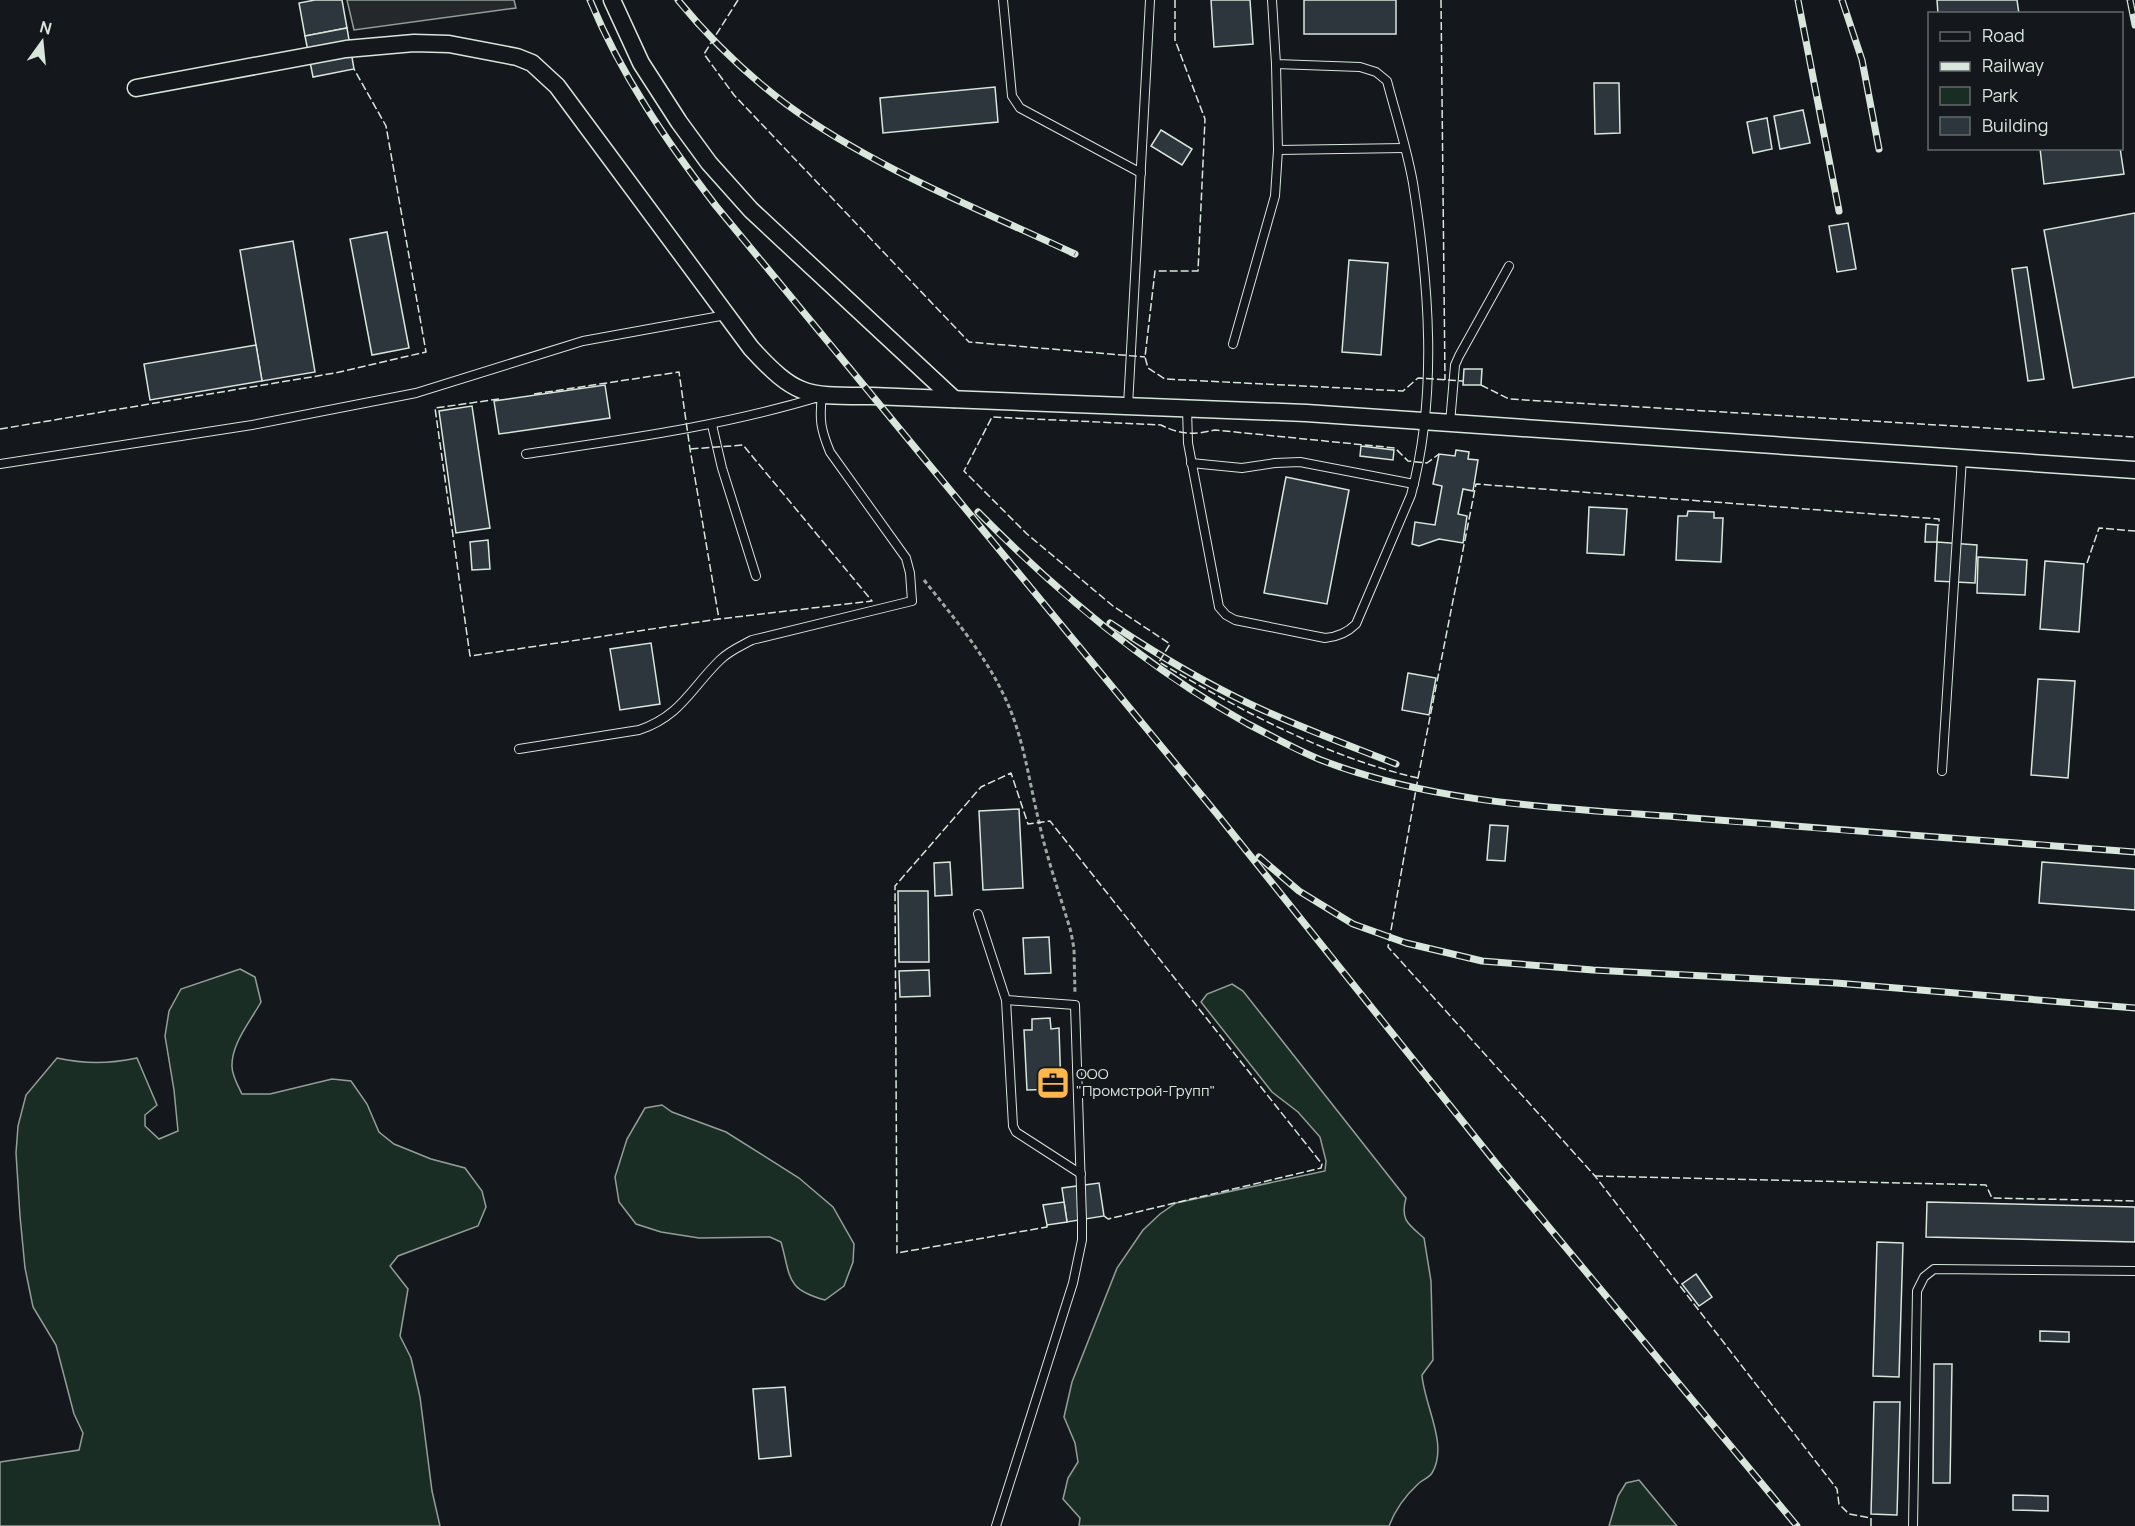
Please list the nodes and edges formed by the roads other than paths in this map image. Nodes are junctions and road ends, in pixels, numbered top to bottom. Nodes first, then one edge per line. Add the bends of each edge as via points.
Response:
1 (612, 0) edge
2 (1003, 0) edge
3 (1150, 0) edge
4 (1272, 0) edge
5 (1276, 64) junction
6 (136, 88) dead end
7 (1404, 148) junction
8 (1278, 150) junction
9 (1141, 173) junction
10 (1509, 266) dead end
11 (726, 315) junction
12 (1233, 344) dead end
13 (822, 396) junction
14 (954, 399) junction
15 (1128, 406) junction
16 (1187, 408) junction
17 (1425, 421) junction
18 (1450, 423) junction
19 (712, 425) junction
20 (526, 454) dead end
21 (1962, 458) junction
22 (1191, 463) junction
23 (0, 464) edge
24 (2135, 470) edge
25 (1414, 484) junction
26 (756, 576) dead end
27 (519, 749) dead end
28 (1942, 771) dead end
29 (978, 914) dead end
30 (1006, 1000) junction
31 (1081, 1174) junction
32 (2135, 1271) edge
33 (996, 1526) edge
34 (1913, 1526) edge

1 - 14 street via 641,63 709,163 752,210
2 - 9 lane via 1012,96 1020,108
3 - 9 lane
4 - 5 lane
5 - 7 lane via 1360,67 1376,72 1387,81
5 - 8 lane
6 - 11 street via 384,44 449,44 517,57 532,63 557,86
7 - 8 lane
7 - 17 lane via 1424,265 1428,379
8 - 12 lane via 1275,196
9 - 15 lane
10 - 18 lane via 1459,356
11 - 13 street via 773,371 801,391
11 - 23 lane via 583,341 416,393
13 - 14 street
13 - 19 lane
13 - 27 lane via 819,417 830,452 906,558 912,601 752,640 722,658 671,715 656,724
14 - 15 street
15 - 16 street
16 - 17 street
16 - 22 lane
17 - 18 street
17 - 25 lane
18 - 21 street
19 - 20 lane
19 - 26 lane
21 - 24 street
21 - 28 lane
22 - 25 lane via 1242,468 1300,462
22 - 25 lane via 1220,606 1226,615 1234,620 1325,638 1343,634 1356,624
29 - 30 lane
30 - 31 lane via 1013,1126 1020,1136
30 - 31 lane via 1075,1005
31 - 33 lane via 1082,1240 1077,1265
32 - 34 lane via 1934,1269 1924,1277 1917,1292

